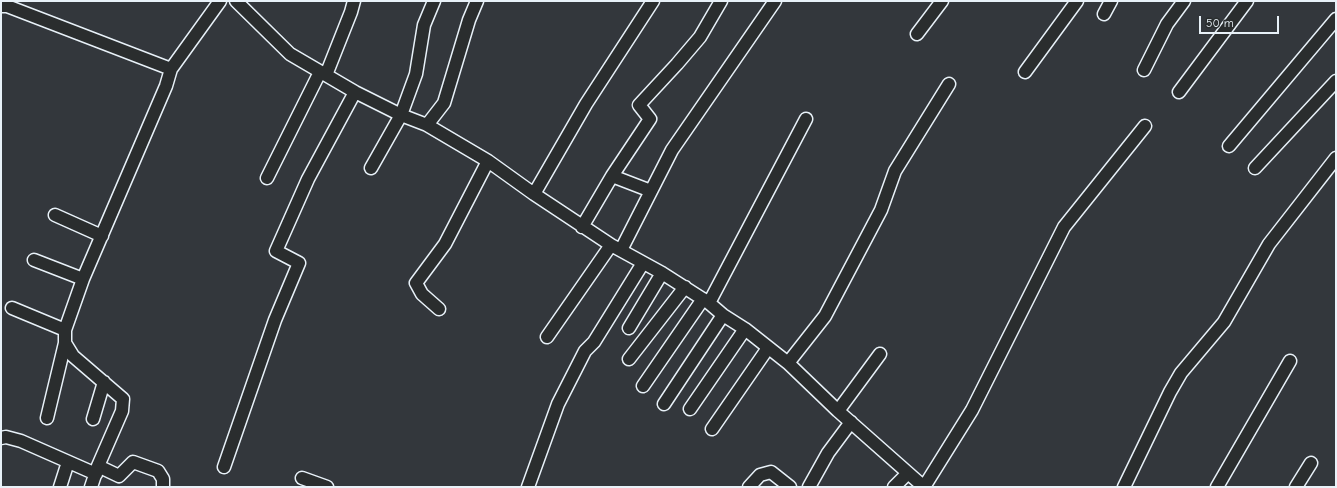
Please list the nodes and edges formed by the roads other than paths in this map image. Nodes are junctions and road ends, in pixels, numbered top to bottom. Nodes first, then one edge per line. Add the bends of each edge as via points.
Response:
1 (220, 1) edge
2 (236, 1) edge
3 (354, 1) edge
4 (434, 1) edge
5 (477, 1) edge
6 (653, 1) edge
7 (721, 1) edge
8 (775, 1) edge
9 (942, 1) edge
10 (1077, 1) edge
11 (1112, 1) edge
12 (1184, 1) edge
13 (1247, 1) edge
14 (1, 6) edge
15 (1104, 14) dead end
16 (1336, 19) edge
17 (917, 34) dead end
18 (171, 69) junction
19 (1144, 70) dead end
20 (1025, 72) dead end
21 (323, 74) junction
22 (1336, 81) edge
23 (949, 84) dead end
24 (355, 92) junction
25 (1179, 92) dead end
26 (401, 115) junction
27 (806, 119) dead end
28 (426, 125) junction
29 (1145, 126) dead end
30 (1229, 146) dead end
31 (1336, 158) edge
32 (488, 161) junction
33 (371, 168) dead end
34 (1255, 168) dead end
35 (612, 176) junction
36 (267, 178) dead end
37 (651, 191) junction
38 (534, 194) junction
39 (55, 215) dead end
40 (582, 227) junction
41 (102, 236) junction
42 (616, 248) junction
43 (34, 260) dead end
44 (643, 263) junction
45 (662, 273) junction
46 (83, 279) junction
47 (685, 287) junction
48 (706, 301) junction
49 (12, 308) dead end
50 (439, 309) dead end
51 (724, 316) junction
52 (628, 328) dead end
53 (745, 329) junction
54 (66, 330) junction
55 (547, 337) dead end
56 (65, 343) junction
57 (768, 348) junction
58 (880, 354) dead end
59 (629, 359) dead end
60 (1290, 361) dead end
61 (788, 363) junction
62 (104, 382) junction
63 (643, 386) dead end
64 (664, 404) dead end
65 (690, 409) dead end
66 (838, 411) junction
67 (47, 418) dead end
68 (92, 419) dead end
69 (852, 422) junction
70 (712, 429) dead end
71 (1, 438) edge
72 (68, 462) junction
73 (1311, 464) dead end
74 (224, 468) dead end
75 (97, 470) junction
76 (908, 473) junction
77 (302, 478) dead end
78 (60, 487) edge
79 (91, 487) edge
80 (163, 487) edge
81 (327, 487) edge
82 (528, 487) edge
83 (749, 487) edge
84 (790, 487) edge
85 (809, 487) edge
86 (894, 487) edge
87 (924, 487) edge
88 (1124, 487) edge
89 (1217, 487) edge
90 (1296, 487) edge

1 - 18 street
2 - 21 street via 290,54
3 - 21 street
4 - 26 street via 424,25 416,74
5 - 28 street via 444,103
6 - 38 street via 586,104
7 - 35 street via 700,37 639,105 650,119
8 - 37 street via 672,150
9 - 17 street
10 - 20 street
11 - 15 street
12 - 19 street via 1167,24
13 - 25 street
14 - 18 street via 7,6
16 - 30 street
18 - 41 street
21 - 24 street
21 - 36 street
22 - 34 street
23 - 61 street via 895,171 881,210 825,316
24 - 26 street
24 - 74 street via 310,175 276,251 299,263 275,320
26 - 28 street
26 - 33 street
27 - 48 street
28 - 32 street
29 - 87 street via 1064,227 972,410
31 - 88 street via 1269,244 1224,322 1181,373
32 - 38 street
32 - 50 street via 445,244 416,283 422,294
35 - 37 street
35 - 40 street
37 - 42 street
38 - 40 street
39 - 41 street
40 - 42 street
41 - 46 street
42 - 44 street
42 - 55 street
43 - 46 street
44 - 45 street
44 - 82 street via 586,351 558,404
45 - 47 street
45 - 52 street
46 - 54 street
47 - 48 street
47 - 59 street
48 - 51 street
48 - 63 street
49 - 54 street
51 - 53 street
51 - 64 street
53 - 57 street
53 - 65 street
54 - 56 street
56 - 62 street via 73,356
56 - 67 street
57 - 61 street
57 - 70 street
58 - 66 street
60 - 89 street
61 - 66 street
62 - 68 street
62 - 75 street via 123,399 122,411
66 - 69 street
69 - 76 street
69 - 85 street via 828,453
71 - 72 street via 21,440
72 - 75 street
72 - 78 street
73 - 90 street
75 - 79 street
75 - 80 street via 119,476 133,462 158,471 163,479
76 - 86 street
76 - 87 street
77 - 81 street
83 - 84 street via 760,475 771,472

